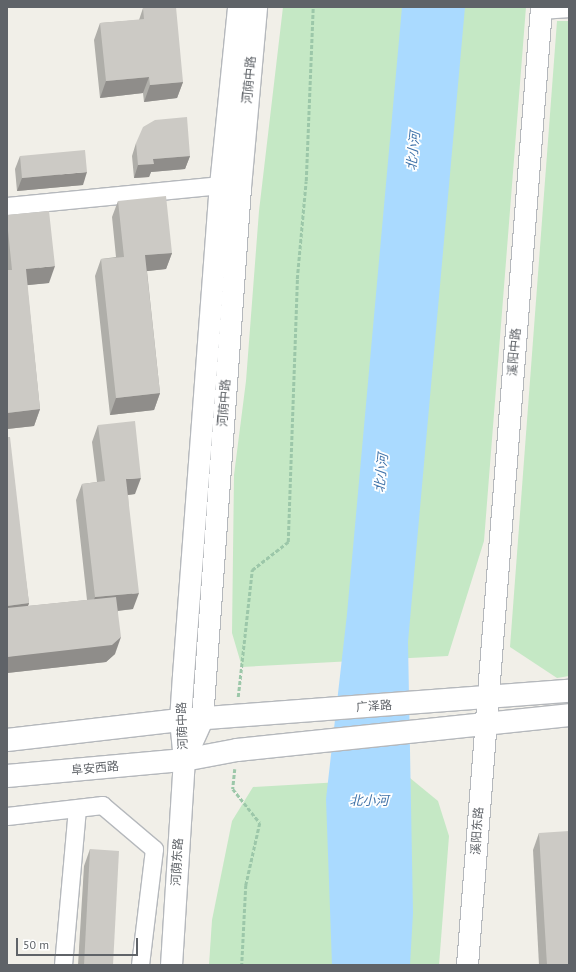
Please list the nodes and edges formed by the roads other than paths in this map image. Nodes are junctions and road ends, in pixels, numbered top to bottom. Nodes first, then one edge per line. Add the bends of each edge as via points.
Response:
1 (238, 7) edge
2 (256, 7) edge
3 (541, 8) edge
4 (569, 8) edge
5 (220, 185) junction
6 (7, 206) edge
7 (569, 691) edge
8 (486, 697) junction
9 (569, 715) edge
10 (202, 719) junction
11 (180, 720) junction
12 (486, 723) junction
13 (7, 740) edge
14 (184, 760) junction
15 (7, 776) edge
16 (77, 809) junction
17 (7, 816) edge
18 (63, 965) edge
19 (140, 965) edge
20 (171, 965) edge
21 (467, 965) edge

1 - 5 street, 河荫中路
2 - 10 street, 河荫中路 via 240,187
3 - 4 street
3 - 8 street, 溪阳中路
5 - 6 street
5 - 11 street, 河荫中路
7 - 8 main road, 广泽路
8 - 10 main road, 广泽路
8 - 12 street, 溪阳东路
9 - 12 main road
10 - 11 main road, 广泽路
10 - 14 street, 河荫中路
11 - 13 main road
11 - 14 street, 河荫中路
12 - 14 main road via 428,732 237,750
12 - 21 street, 溪阳东路
14 - 15 main road, 阜安西路
14 - 20 street, 河荫东路
16 - 17 street
16 - 18 street
16 - 19 street via 102,805 154,849

